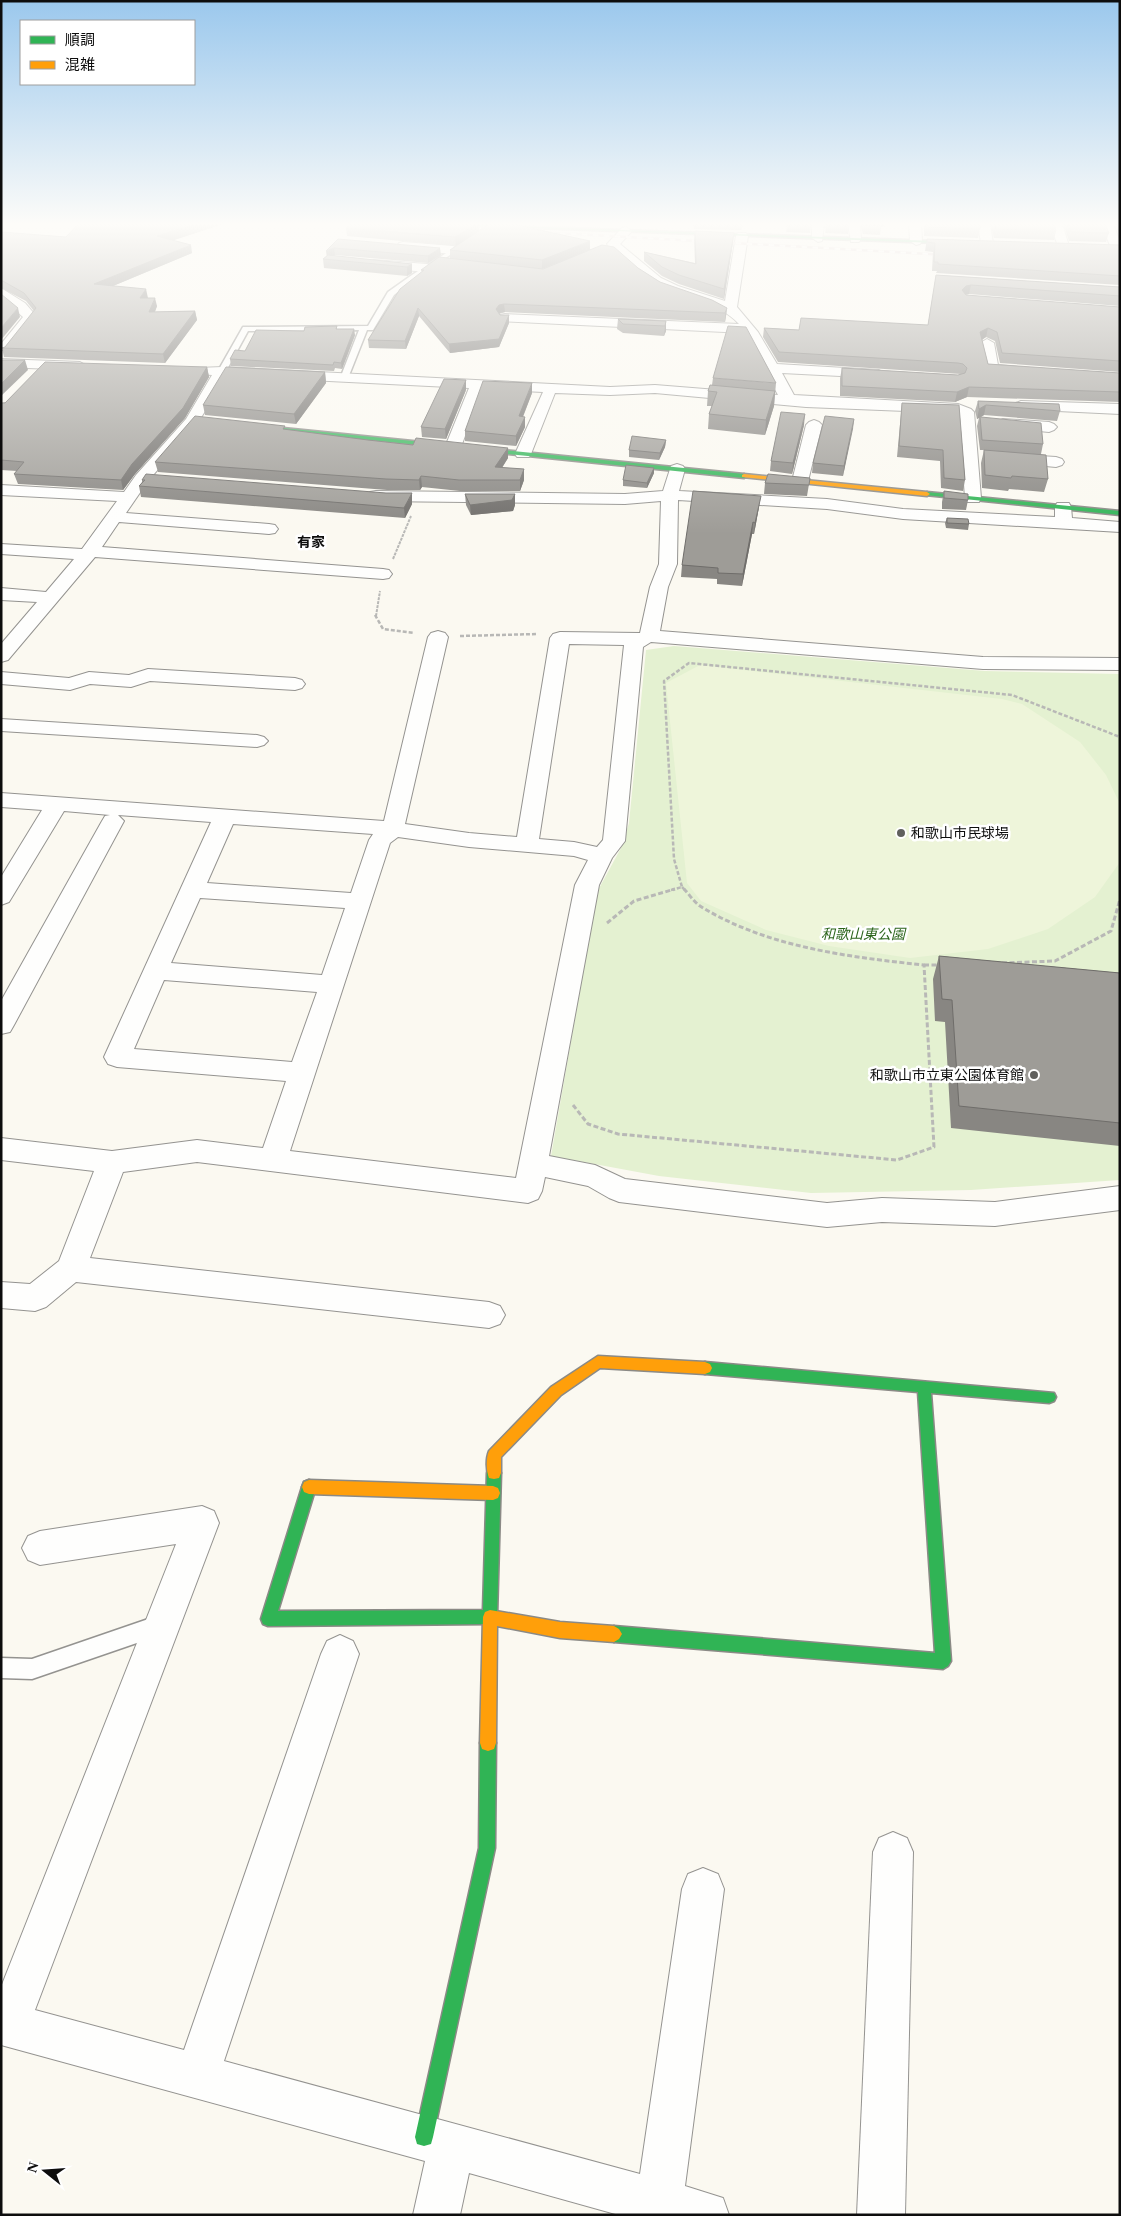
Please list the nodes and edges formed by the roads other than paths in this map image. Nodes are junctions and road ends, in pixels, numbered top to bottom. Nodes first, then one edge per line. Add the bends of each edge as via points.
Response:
1 (21, 327) edge
2 (370, 327) edge
3 (714, 327) edge
4 (364, 328) junction
5 (749, 329) joint
6 (987, 343) edge
7 (1, 352) edge
8 (1, 363) edge
9 (43, 365) junction
10 (92, 367) edge
11 (773, 368) junction
12 (185, 370) edge
13 (222, 371) junction
14 (1039, 372) edge
15 (898, 375) edge
16 (345, 376) junction
17 (31, 377) edge
18 (475, 390) dead end
19 (549, 394) dead end
20 (788, 398) junction
21 (977, 404) edge
22 (1005, 405) edge
23 (1120, 409) edge
24 (962, 415) junction
25 (814, 425) dead end
26 (1049, 427) dead end
27 (259, 428) edge
28 (452, 447) junction
29 (523, 454) junction
30 (971, 456) junction
31 (1056, 462) dead end
32 (677, 469) junction
33 (142, 478) junction
34 (162, 480) edge
35 (800, 481) junction
36 (1, 490) edge
37 (361, 495) edge
38 (670, 495) junction
39 (128, 497) junction
40 (973, 498) junction
41 (1120, 513) edge
42 (1064, 515) junction
43 (114, 517) junction
44 (1120, 527) edge
45 (270, 529) dead end
46 (1, 549) edge
47 (89, 553) junction
48 (383, 574) road end
49 (1, 594) edge
50 (50, 598) junction
51 (438, 637) road end
52 (644, 638) junction
53 (1, 656) edge
54 (1120, 664) edge
55 (1, 678) edge
56 (294, 684) dead end
57 (1, 724) edge
58 (257, 741) dead end
59 (1, 800) edge
60 (63, 811) junction
61 (225, 816) junction
62 (114, 821) junction
63 (170, 823) dead end
64 (252, 830) dead end
65 (387, 835) junction
66 (527, 845) junction
67 (602, 856) junction
68 (193, 890) junction
69 (1, 897) edge
70 (360, 902) junction
71 (156, 971) junction
72 (332, 984) junction
73 (1, 1025) edge
74 (302, 1073) junction
75 (1, 1149) edge
76 (273, 1160) junction
77 (112, 1162) junction
78 (533, 1164) junction
79 (1120, 1198) edge
80 (71, 1269) junction
81 (1, 1295) edge
82 (489, 1315) dead end
83 (924, 1386) junction
84 (1050, 1397) dead end
85 (493, 1493) junction
86 (40, 1548) dead end
87 (490, 1617) junction
88 (162, 1624) junction
89 (340, 1654) dead end
90 (1, 1668) edge
91 (894, 1852) dead end
92 (703, 1889) dead end
93 (5, 2024) edge
94 (197, 2076) junction
95 (438, 2141) junction
96 (659, 2202) junction
97 (436, 2215) edge
98 (706, 2215) edge
99 (881, 2215) edge

1 - 7 street
2 - 4 lane
3 - 5 street
4 - 13 lane via 246,329
4 - 16 lane
5 - 11 street
6 - 14 street via 991,369
8 - 9 street
9 - 10 street
9 - 17 street
11 - 15 street
11 - 20 street
12 - 13 street
13 - 16 street
13 - 33 street via 196,421
16 - 20 street
18 - 28 street
19 - 29 street
20 - 24 street
21 - 24 street via 967,404
22 - 23 street
24 - 26 street
24 - 30 street
25 - 35 street
27 - 28 street
28 - 29 street
29 - 32 street
30 - 31 street
30 - 40 street
32 - 35 street
32 - 38 street
33 - 34 street
33 - 39 street
35 - 40 street
36 - 39 street
37 - 38 street via 624,499
38 - 42 street via 826,504 903,514
38 - 52 street via 668,564
39 - 43 street
40 - 42 street
41 - 42 street
42 - 44 street
43 - 45 street
43 - 47 street
46 - 47 street
47 - 48 street
47 - 50 street
49 - 50 street
50 - 53 street
51 - 65 street
52 - 54 street via 983,663
52 - 66 street via 560,638
52 - 67 street via 633,646 614,840
55 - 56 street via 70,684 89,678 130,681 148,675
57 - 58 street
59 - 60 street
60 - 61 street
60 - 62 street
60 - 69 street
61 - 65 street
61 - 68 street
62 - 63 street
62 - 73 street
64 - 65 street
65 - 66 street
65 - 70 street
66 - 67 street via 574,849
67 - 78 street via 587,884
68 - 70 street
68 - 71 street
70 - 72 street
71 - 72 street
71 - 74 street via 117,1057
72 - 74 street
74 - 76 street
75 - 77 street
76 - 77 street via 197,1151
76 - 78 street via 528,1190
77 - 80 street
78 - 79 street via 595,1176 619,1190 827,1216 882,1210 995,1214
80 - 81 street via 35,1298
80 - 82 street
83 - 84 street
83 - 85 street via 598,1362 556,1391 494,1455
83 - 87 street via 944,1661 560,1630
85 - 87 street
85 - 87 street via 309,1486 268,1619
86 - 88 street via 202,1523
87 - 95 street via 487,1848
88 - 90 lane via 32,1669
88 - 93 street
89 - 94 street
91 - 99 street
92 - 96 street
93 - 94 street
94 - 95 street
95 - 96 street
95 - 97 street
96 - 98 street

